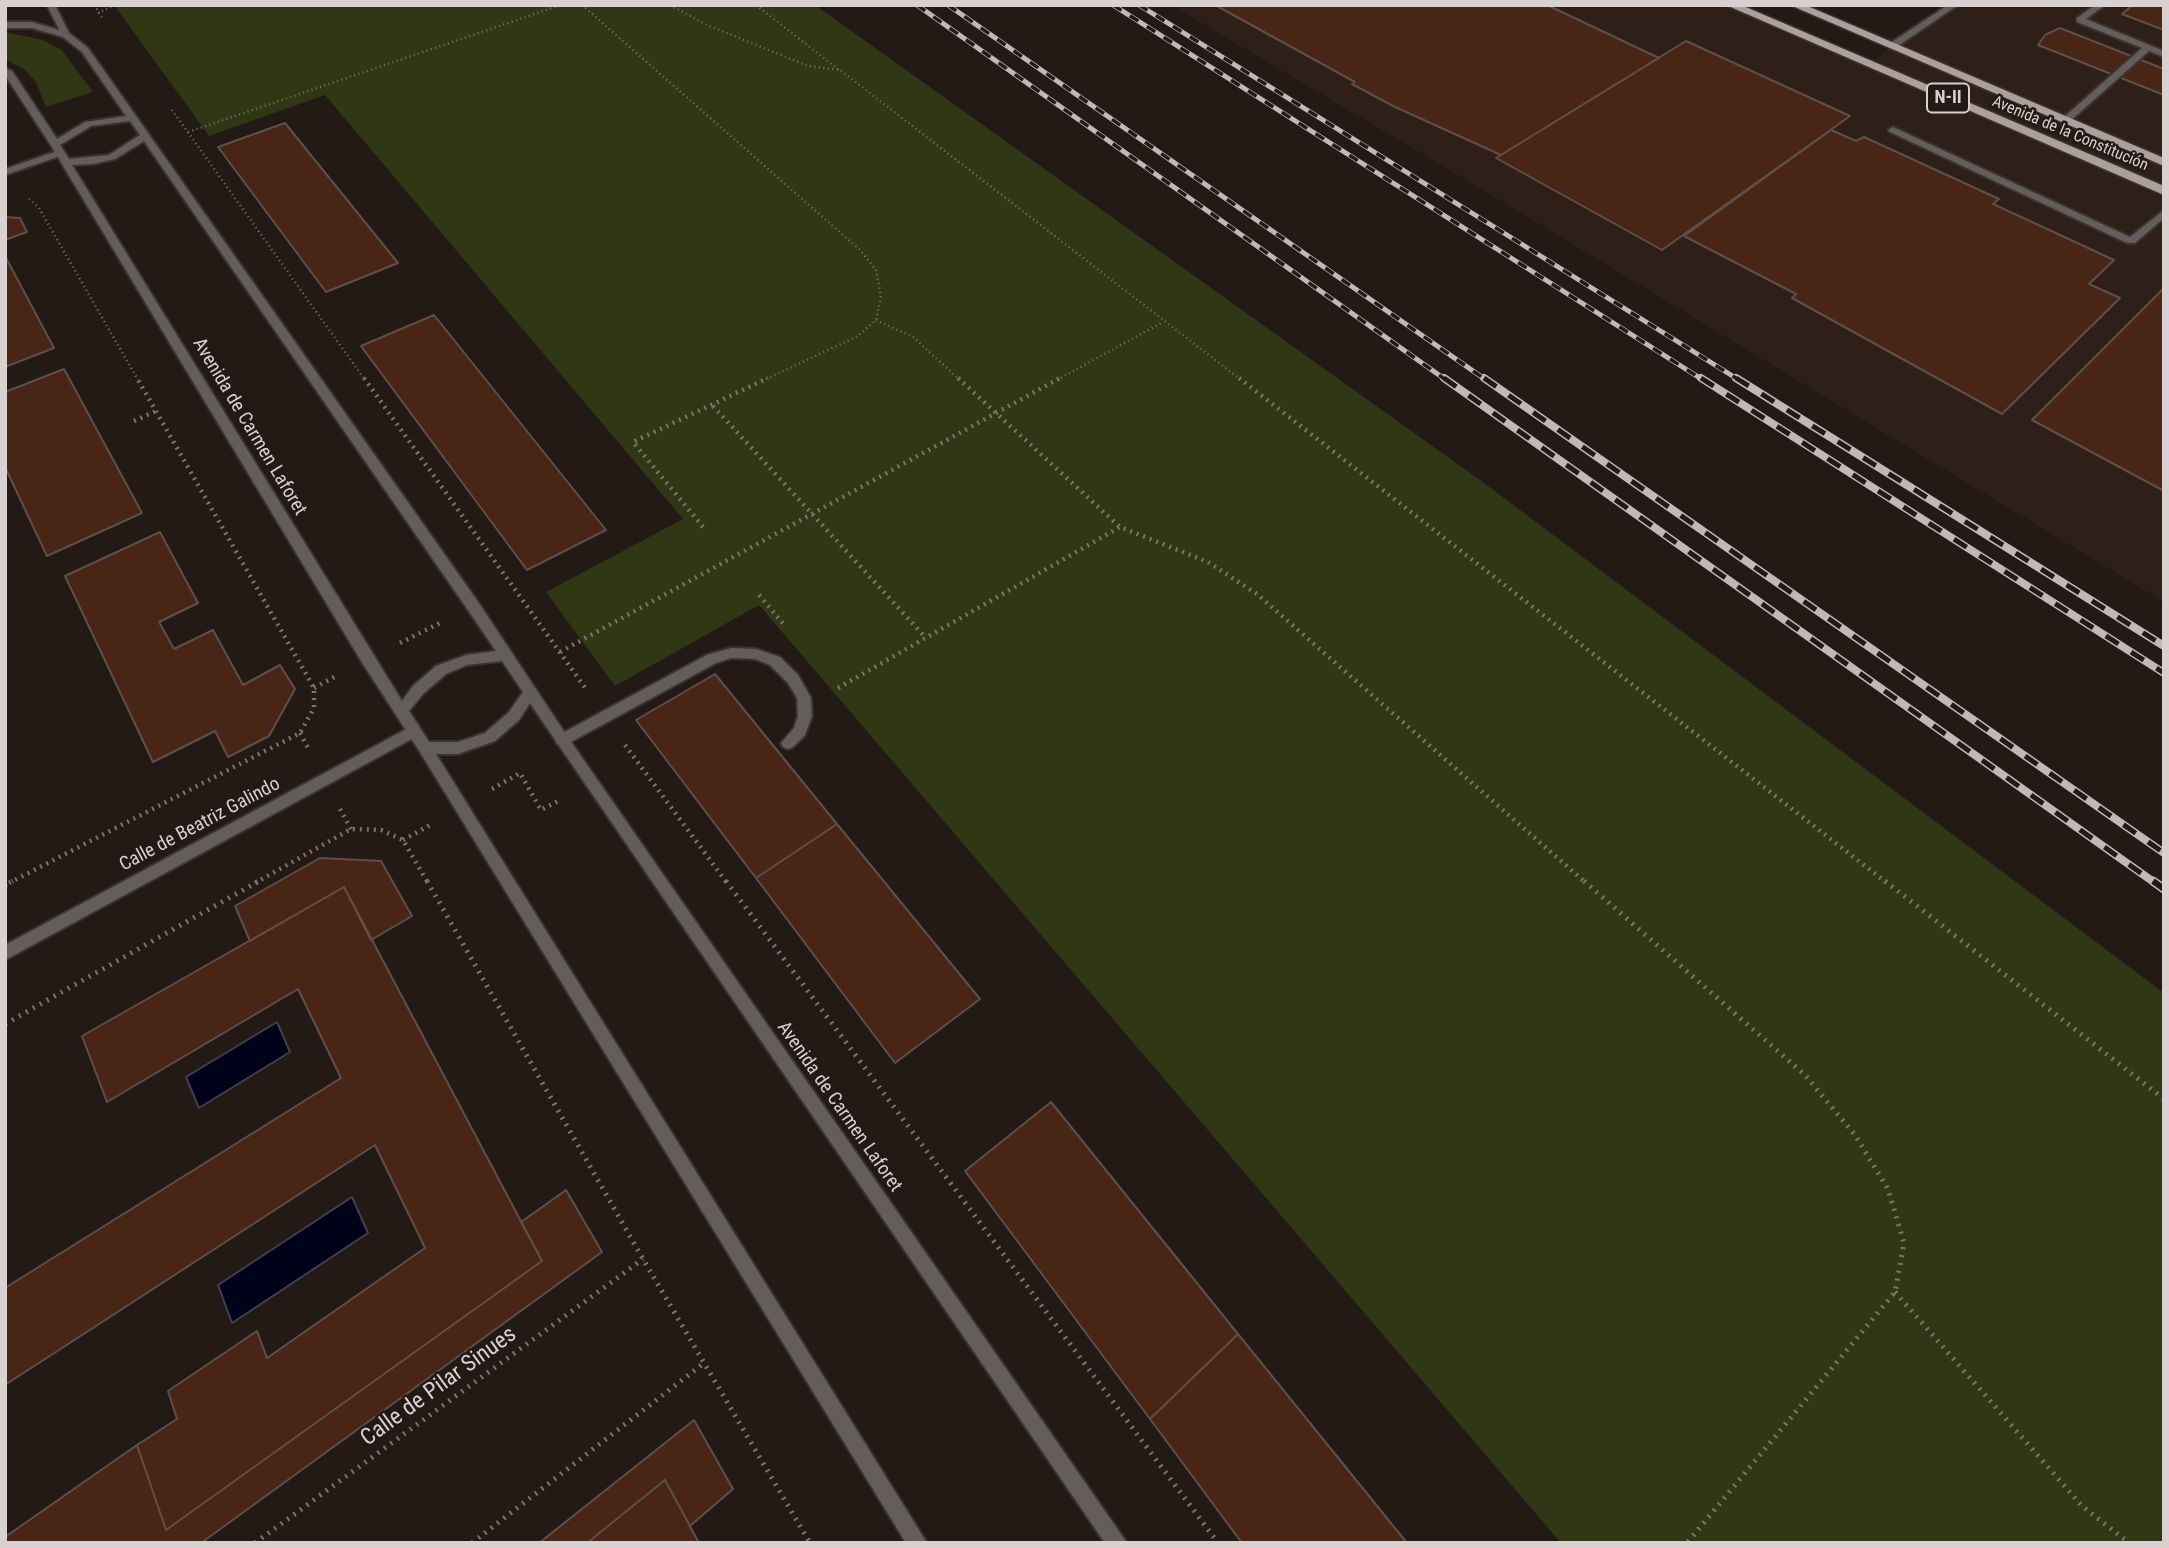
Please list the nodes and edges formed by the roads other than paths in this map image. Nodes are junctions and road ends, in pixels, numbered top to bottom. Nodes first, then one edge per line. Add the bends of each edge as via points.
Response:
1 (51, 5) edge
2 (1731, 5) edge
3 (1795, 5) edge
4 (1954, 5) edge
5 (2095, 6) edge
6 (5, 24) edge
7 (66, 35) junction
8 (1892, 46) junction
9 (2148, 47) junction
10 (2164, 54) edge
11 (5, 71) edge
12 (132, 118) junction
13 (2066, 120) junction
14 (1893, 130) dead end
15 (145, 136) junction
16 (60, 153) junction
17 (2164, 162) edge
18 (5, 172) edge
19 (2164, 191) edge
20 (2164, 213) edge
21 (505, 655) junction
22 (530, 693) junction
23 (401, 711) junction
24 (414, 731) junction
25 (562, 740) junction
26 (788, 743) dead end
27 (425, 748) junction
28 (5, 953) edge
29 (917, 1543) edge
30 (1117, 1543) edge

1 - 7 street
2 - 19 main road, Avenida de la Constitución / N-II
3 - 8 main road, Avenida de la Constitución / N-II
4 - 8 street
5 - 9 street via 2080,20
6 - 7 street, Avenida de Carmen Laforet via 32,25
7 - 12 street, Avenida de Carmen Laforet via 85,50
8 - 13 main road, Avenida de la Constitución / N-II
9 - 10 street
9 - 13 street
11 - 16 street, Avenida de Carmen Laforet
12 - 15 street, Avenida de Carmen Laforet
12 - 16 street via 88,124
13 - 17 main road, Avenida de la Constitución / N-II
14 - 20 street via 2131,241
15 - 16 street via 113,157 93,161
15 - 21 street, Avenida de Carmen Laforet
16 - 18 street
16 - 23 street, Avenida de Carmen Laforet
21 - 22 street, Avenida de Carmen Laforet
21 - 23 street via 466,660 441,670
22 - 25 street, Avenida de Carmen Laforet
22 - 27 street via 514,716 490,737 458,748
23 - 24 street, Avenida de Carmen Laforet
24 - 27 street, Avenida de Carmen Laforet
24 - 28 street, Calle de Beatriz Galindo
25 - 26 street via 731,653 775,661 793,679 804,698 805,716 800,731
25 - 30 street, Avenida de Carmen Laforet
27 - 29 street, Avenida de Carmen Laforet

